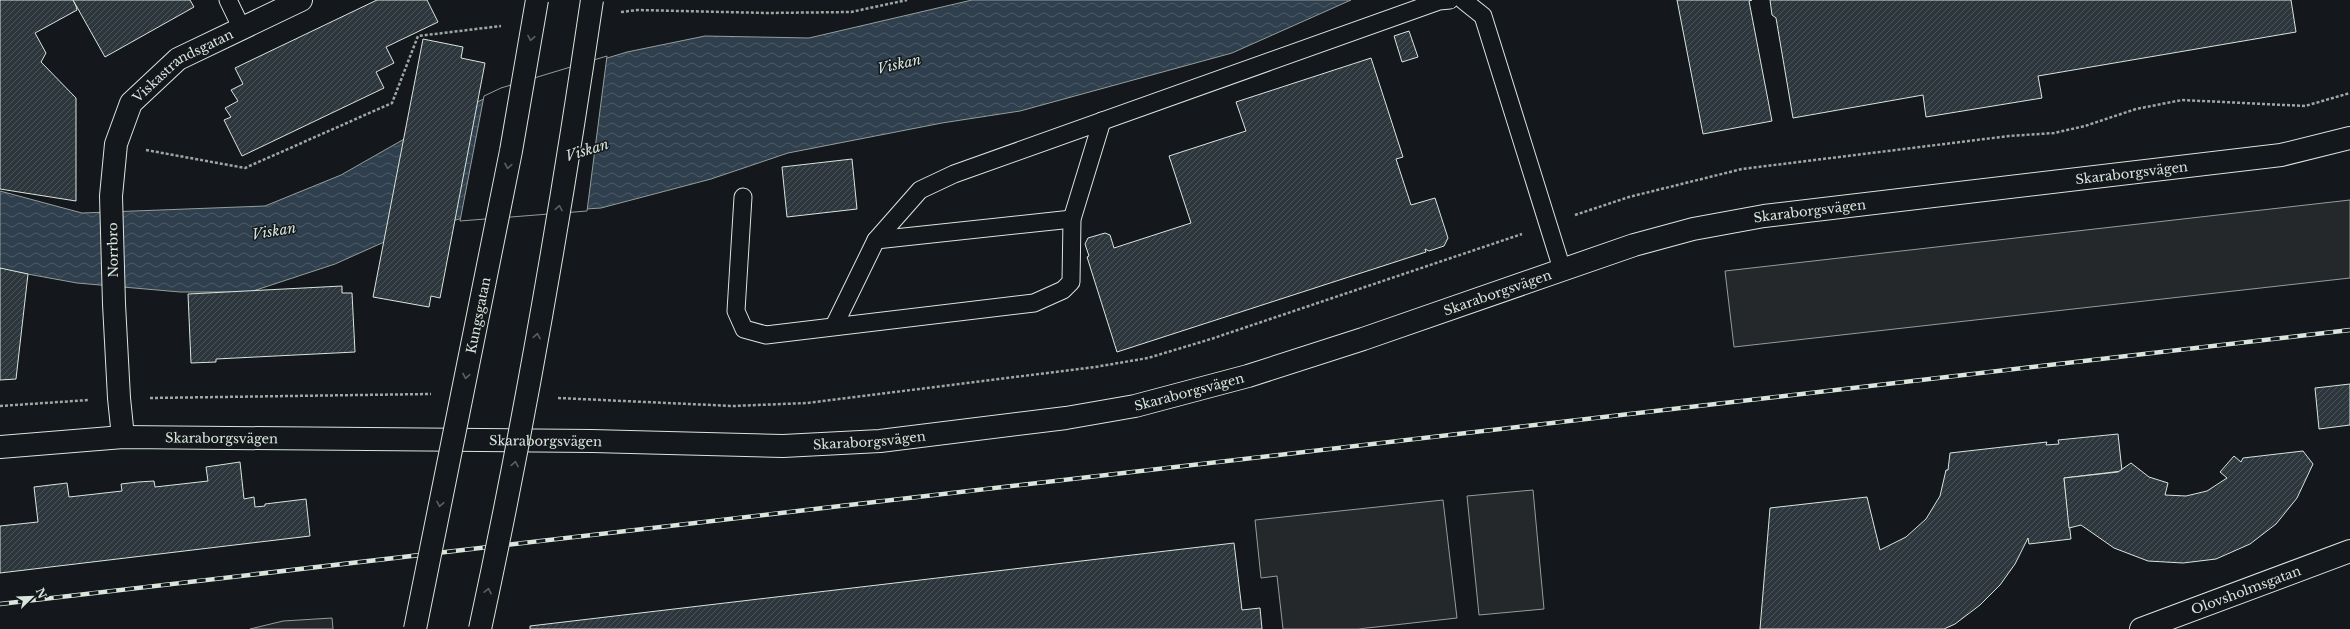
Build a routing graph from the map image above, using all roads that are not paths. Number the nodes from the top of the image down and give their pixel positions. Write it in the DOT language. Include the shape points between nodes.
graph roads {
  1 [pos="228,0"];
  2 [pos="301,0"];
  3 [pos="537,0"];
  4 [pos="592,0"];
  5 [pos="1450,0"];
  6 [pos="1463,0"];
  7 [pos="242,27"];
  8 [pos="1102,121"];
  9 [pos="2350,138"];
  10 [pos="112,196"];
  11 [pos="743,197"];
  12 [pos="1072,219"];
  13 [pos="876,240"];
  14 [pos="1562,268"];
  15 [pos="834,326"];
  16 [pos="123,437"];
  17 [pos="0,448"];
  18 [pos="2350,551"];
  19 [pos="415,629"];
  20 [pos="480,629"];
  21 [pos="2141,629"];
  1 -- 7 [label="lane"];
  2 -- 7 [label="street, Viskastrandsgatan"];
  3 -- 19 [label="street, Kungsgatan, one-way, bridge" via="511,151"];
  20 -- 4 [label="street, one-way, bridge" via="514,467 571,142"];
  5 -- 8 [label="lane" via="1432,3"];
  6 -- 14 [label="lane" via="1483,16"];
  7 -- 10 [label="street, Viskastrandsgatan" via="178,58 131,103 116,144"];
  8 -- 12 [label="lane"];
  8 -- 13 [label="lane" via="954,174 920,190"];
  9 -- 14 [label="street, Skaraborgsvägen" via="2281,155 1764,216 1686,231"];
  10 -- 16 [label="street, Norrbro" via="114,304"];
  11 -- 15 [label="lane" via="736,312 744,329 766,335"];
  12 -- 13 [label="lane"];
  12 -- 15 [label="lane" via="1071,282 1063,290 1034,303"];
  13 -- 15 [label="lane"];
  14 -- 16 [label="street, Skaraborgsvägen" via="1356,342 1248,376 1135,406 1066,418 880,442 783,446 584,440"];
  16 -- 17 [label="street, Skaraborgsvägen"];
  18 -- 21 [label="street, Olovsholmsgatan"];
}
